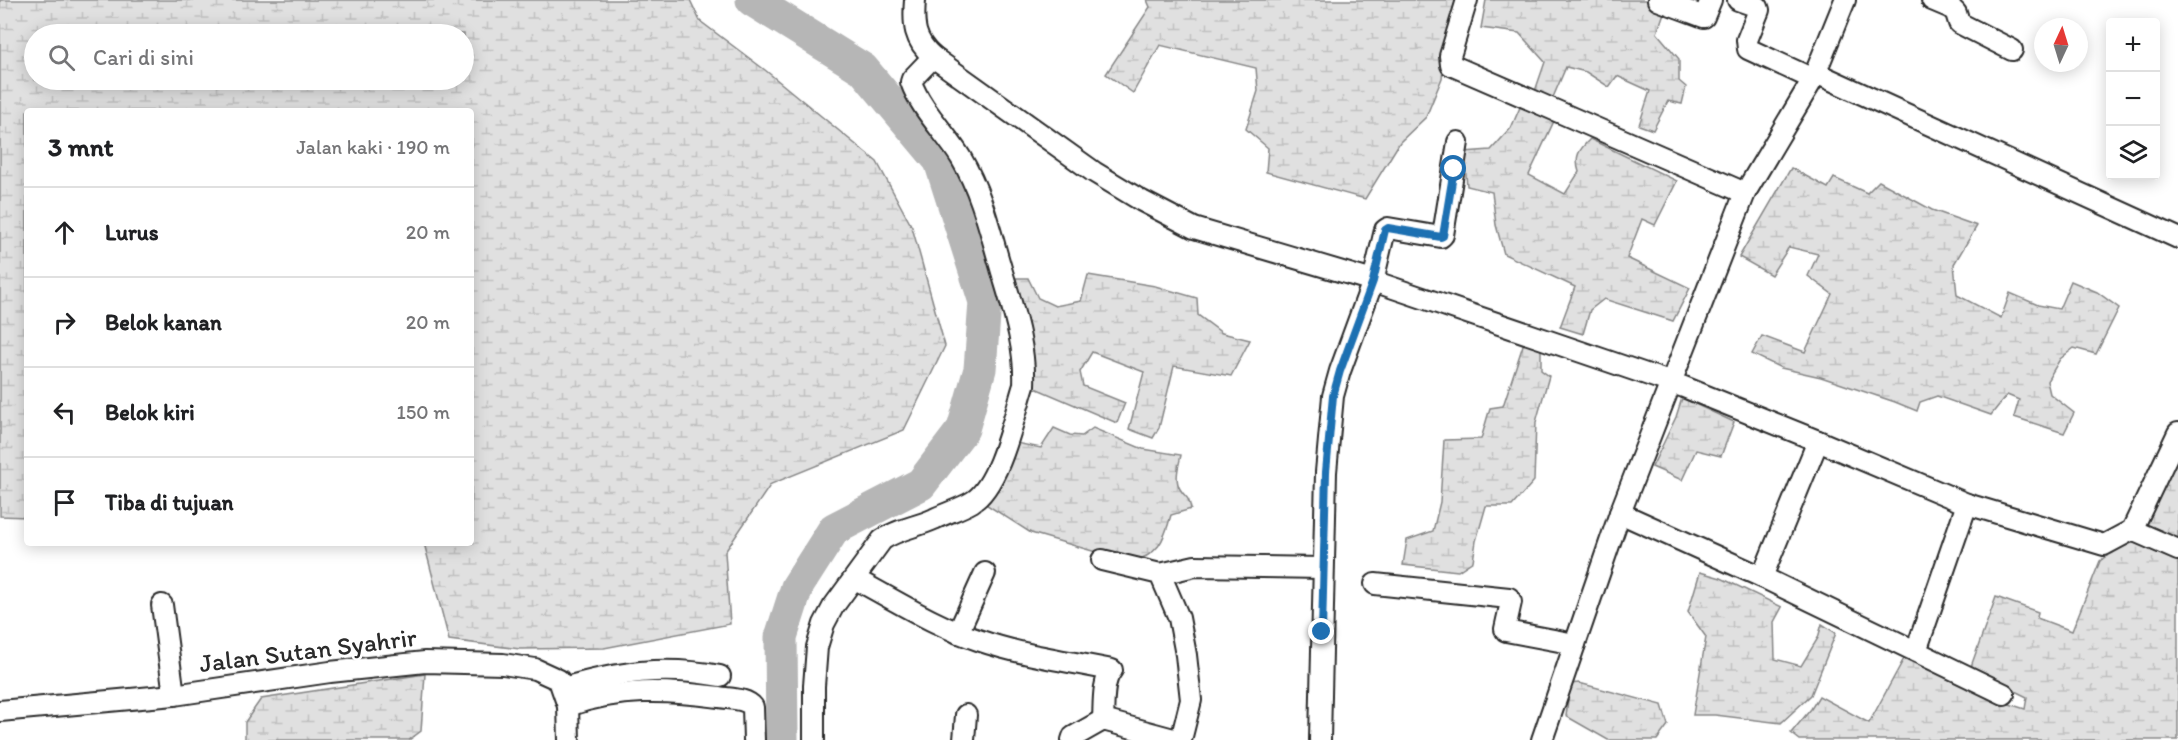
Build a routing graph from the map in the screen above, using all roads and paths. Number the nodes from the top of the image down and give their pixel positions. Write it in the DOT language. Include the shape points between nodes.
graph roads {
  1 [pos="915,0"];
  2 [pos="1467,0"];
  3 [pos="1658,0"];
  4 [pos="1711,0"];
  5 [pos="1738,0"];
  6 [pos="1845,0"];
  7 [pos="1932,0"];
  8 [pos="2012,50"];
  9 [pos="933,57"];
  10 [pos="1820,76"];
  11 [pos="1458,142"];
  12 [pos="1745,193"];
  13 [pos="2178,238"];
  14 [pos="1373,281"];
  15 [pos="1676,384"];
  16 [pos="2178,433"];
  17 [pos="1818,441"];
  18 [pos="1967,504"];
  19 [pos="1620,513"];
  20 [pos="2132,530"];
  21 [pos="2178,550"];
  22 [pos="1102,560"];
  23 [pos="1323,568"];
  24 [pos="985,573"];
  25 [pos="1160,574"];
  26 [pos="1762,576"];
  27 [pos="855,579"];
  28 [pos="1375,584"];
  29 [pos="162,604"];
  30 [pos="958,633"];
  31 [pos="1575,644"];
  32 [pos="1916,651"];
  33 [pos="720,676"];
  34 [pos="2004,694"];
  35 [pos="174,695"];
  36 [pos="567,702"];
  37 [pos="0,711"];
  38 [pos="966,715"];
  39 [pos="1103,720"];
  40 [pos="569,736"];
  41 [pos="754,740"];
  42 [pos="814,740"];
  43 [pos="964,740"];
  44 [pos="1072,740"];
  45 [pos="1179,740"];
  46 [pos="1320,740"];
  47 [pos="1542,740"];
  1 -- 9 [label="street" via="916,33"];
  2 -- 12 [label="street" via="1450,56 1451,65"];
  3 -- 4 [label="street" via="1704,17"];
  5 -- 10 [label="street" via="1759,10 1747,40 1748,49"];
  6 -- 10 [label="street"];
  7 -- 8 [label="street" via="1951,8 1959,23"];
  9 -- 14 [label="street" via="1094,172 1194,228"];
  9 -- 27 [label="street" via="911,82 960,157 985,209 1019,334 1024,385 1002,456 981,495 921,525 891,533"];
  10 -- 12 [label="street"];
  10 -- 13 [label="street"];
  11 -- 14 [label="street" via="1443,236 1387,228"];
  12 -- 15 [label="street"];
  14 -- 15 [label="street"];
  14 -- 23 [label="street" via="1333,396"];
  15 -- 17 [label="street"];
  15 -- 19 [label="street"];
  16 -- 20 [label="street"];
  17 -- 18 [label="street"];
  17 -- 26 [label="street"];
  18 -- 20 [label="street" via="2104,545"];
  18 -- 32 [label="street"];
  19 -- 26 [label="street"];
  19 -- 31 [label="street"];
  20 -- 21 [label="street"];
  22 -- 25 [label="street"];
  23 -- 25 [label="street" via="1196,566"];
  23 -- 46 [label="street"];
  24 -- 30 [label="street"];
  25 -- 45 [label="street" via="1179,618 1186,656 1191,700"];
  26 -- 32 [label="street"];
  27 -- 30 [label="street"];
  27 -- 42 [label="street" via="833,607 817,647"];
  28 -- 31 [label="street" via="1509,598 1506,631"];
  29 -- 35 [label="street"];
  30 -- 39 [label="street" via="1025,653 1112,669 1106,683"];
  31 -- 47 [label="street"];
  32 -- 34 [label="street"];
  33 -- 36 [label="street" via="651,670 598,678"];
  35 -- 36 [label="street, Jalan Sutan Syahrir" via="425,662 535,669 559,680"];
  35 -- 37 [label="street, Jalan Sutan Syahrir"];
  36 -- 40 [label="street"];
  36 -- 41 [label="street" via="645,690 738,700 753,707"];
  38 -- 43 [label="street"];
  39 -- 44 [label="street"];
  39 -- 45 [label="street"];
}
